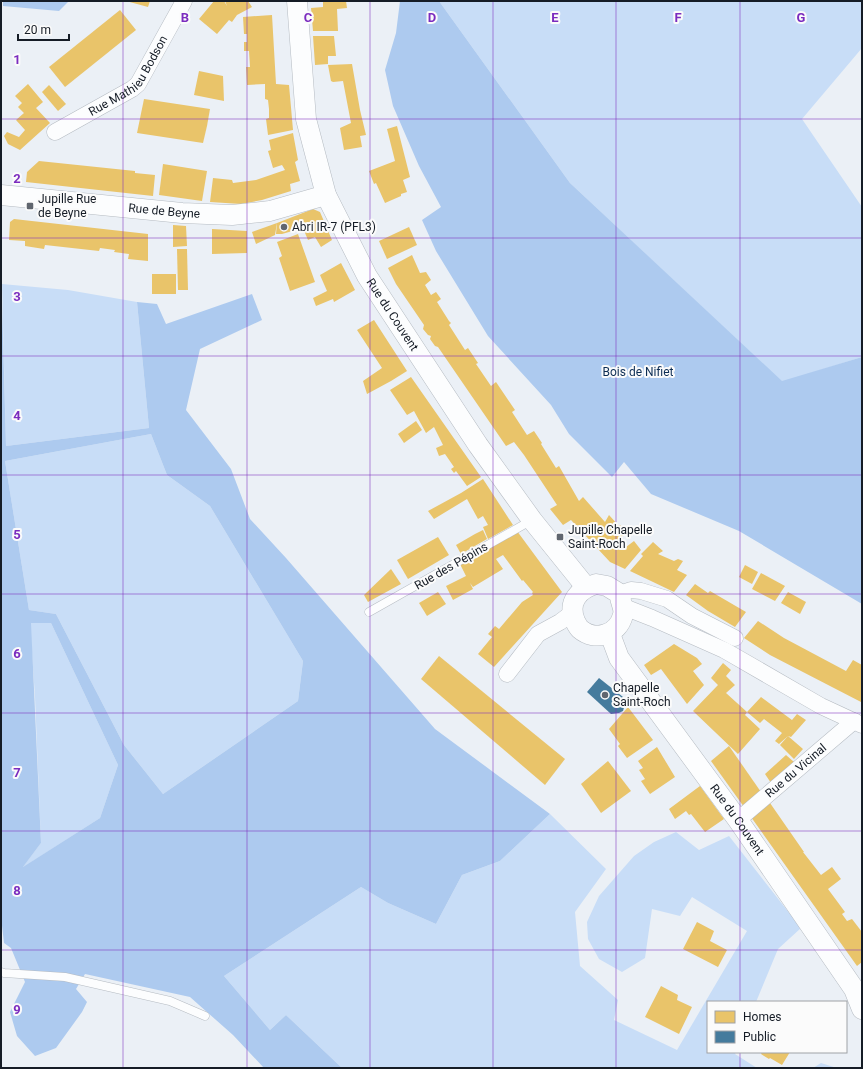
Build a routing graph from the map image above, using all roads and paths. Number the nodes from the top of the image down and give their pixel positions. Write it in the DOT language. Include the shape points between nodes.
graph roads {
  1 [pos="184,1"];
  2 [pos="297,1"];
  3 [pos="55,132"];
  4 [pos="1,195"];
  5 [pos="326,195"];
  6 [pos="532,520"];
  7 [pos="586,587"];
  8 [pos="622,601"];
  9 [pos="370,612"];
  10 [pos="572,613"];
  11 [pos="610,634"];
  12 [pos="735,638"];
  13 [pos="507,674"];
  14 [pos="858,723"];
  15 [pos="738,820"];
  16 [pos="1,972"];
  17 [pos="862,1009"];
  18 [pos="205,1016"];
  1 -- 3 [label="street, Rue Mathieu Bodson" via="138,84"];
  2 -- 5 [label="street, Rue du Couvent" via="306,118"];
  4 -- 5 [label="street, Rue de Beyne" via="182,213 232,215 270,211"];
  5 -- 6 [label="street, Rue du Couvent" via="367,276 478,445"];
  6 -- 7 [label="street, Rue du Couvent"];
  6 -- 9 [label="lane, Rue des Pépins"];
  7 -- 8 [label="street" via="596,584 607,586"];
  7 -- 10 [label="street" via="575,598"];
  8 -- 11 [label="street" via="623,615 619,626"];
  8 -- 12 [label="street" via="631,590 667,599 692,616"];
  8 -- 14 [label="street" via="652,618 724,650 821,706"];
  10 -- 11 [label="street" via="579,628 593,636"];
  10 -- 13 [label="street" via="538,634"];
  11 -- 15 [label="street, Rue du Couvent" via="619,658"];
  14 -- 15 [label="street, Rue du Vicinal"];
  15 -- 17 [label="street, Rue du Couvent" via="854,989"];
  16 -- 18 [label="lane" via="65,977 170,1001"];
}
